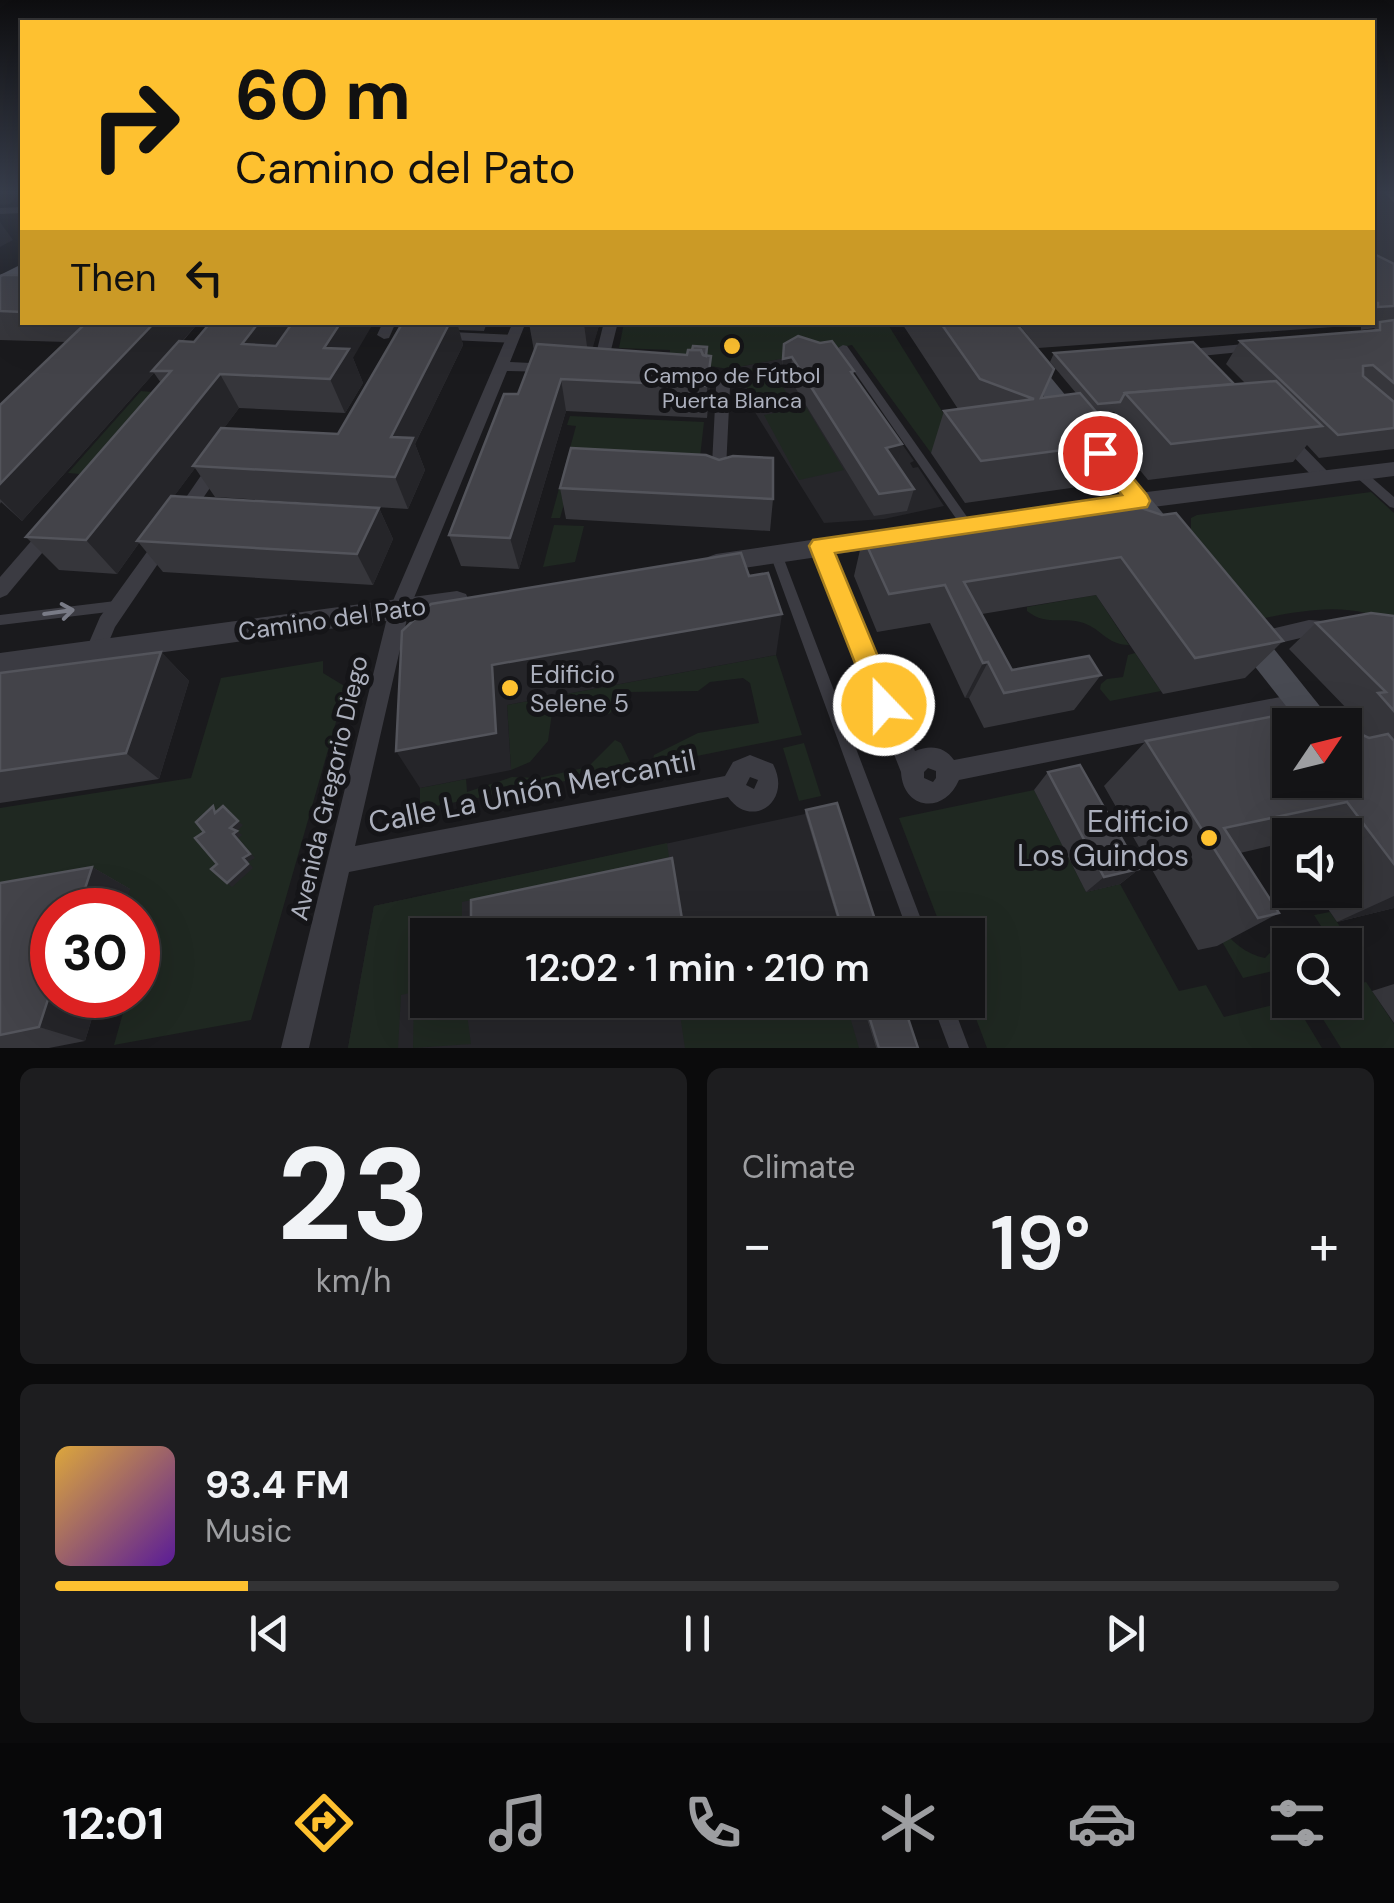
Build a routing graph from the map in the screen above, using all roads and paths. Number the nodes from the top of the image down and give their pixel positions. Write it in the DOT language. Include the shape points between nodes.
graph roads {
  1 [pos="611,325"];
  2 [pos="998,325"];
  3 [pos="517,331"];
  4 [pos="438,336"];
  5 [pos="1280,345"];
  6 [pos="843,348"];
  7 [pos="502,366"];
  8 [pos="1214,366"];
  9 [pos="562,368"];
  10 [pos="580,369"];
  11 [pos="599,370"];
  12 [pos="616,371"];
  13 [pos="669,373"];
  14 [pos="1269,421"];
  15 [pos="222,458"];
  16 [pos="720,465"];
  17 [pos="1394,469"];
  18 [pos="1360,472"];
  19 [pos="1323,477"];
  20 [pos="1139,501"];
  21 [pos="1394,504"];
  22 [pos="1104,506"];
  23 [pos="68,510"];
  24 [pos="967,527"];
  25 [pos="909,535"];
  26 [pos="821,546"];
  27 [pos="776,554"];
  28 [pos="1189,563"];
  29 [pos="697,566"];
  30 [pos="0,590"];
  31 [pos="487,597"];
  32 [pos="119,606"];
  33 [pos="400,610"];
  34 [pos="1231,616"];
  35 [pos="0,620"];
  36 [pos="1357,630"];
  37 [pos="1252,642"];
  38 [pos="95,652"];
  39 [pos="0,664"];
  40 [pos="1301,702"];
  41 [pos="1306,708"];
  42 [pos="734,785"];
  43 [pos="341,861"];
  44 [pos="912,918"];
  45 [pos="948,1018"];
  46 [pos="295,1048"];
  47 [pos="959,1048"];
  1 -- 11 [label="street"];
  2 -- 20 [label="main road" via="1089,423"];
  3 -- 4 [label="lane"];
  3 -- 7 [label="street, Avenida Gregorio Diego"];
  5 -- 8 [label="street" via="1196,348"];
  6 -- 24 [label="street"];
  7 -- 9 [label="street"];
  7 -- 33 [label="street, Avenida Gregorio Diego"];
  10 -- 11 [label="street"];
  11 -- 12 [label="street"];
  13 -- 16 [label="street" via="704,374 724,387"];
  14 -- 19 [label="street"];
  15 -- 32 [label="street"];
  17 -- 18 [label="street"];
  18 -- 19 [label="street"];
  18 -- 21 [label="street"];
  19 -- 20 [label="street"];
  20 -- 22 [label="street"];
  20 -- 28 [label="main road"];
  23 -- 30 [label="street"];
  25 -- 26 [label="street"];
  26 -- 27 [label="street"];
  26 -- 40 [label="street" via="918,787 933,794 946,787 947,772"];
  27 -- 29 [label="street"];
  27 -- 44 [label="street"];
  31 -- 33 [label="street, Camino del Pato"];
  35 -- 32 [label="lane, one-way"];
  32 -- 38 [label="street"];
  33 -- 38 [label="street, Camino del Pato"];
  33 -- 43 [label="street, Avenida Gregorio Diego"];
  34 -- 37 [label="main road"];
  36 -- 37 [label="street" via="1309,628"];
  37 -- 40 [label="main road"];
  38 -- 39 [label="street, Camino del Pato"];
  40 -- 41 [label="main road"];
  42 -- 43 [label="street, Calle La Unión Mercantil"];
  43 -- 46 [label="street, Avenida Gregorio Diego"];
  45 -- 47 [label="street"];
}
